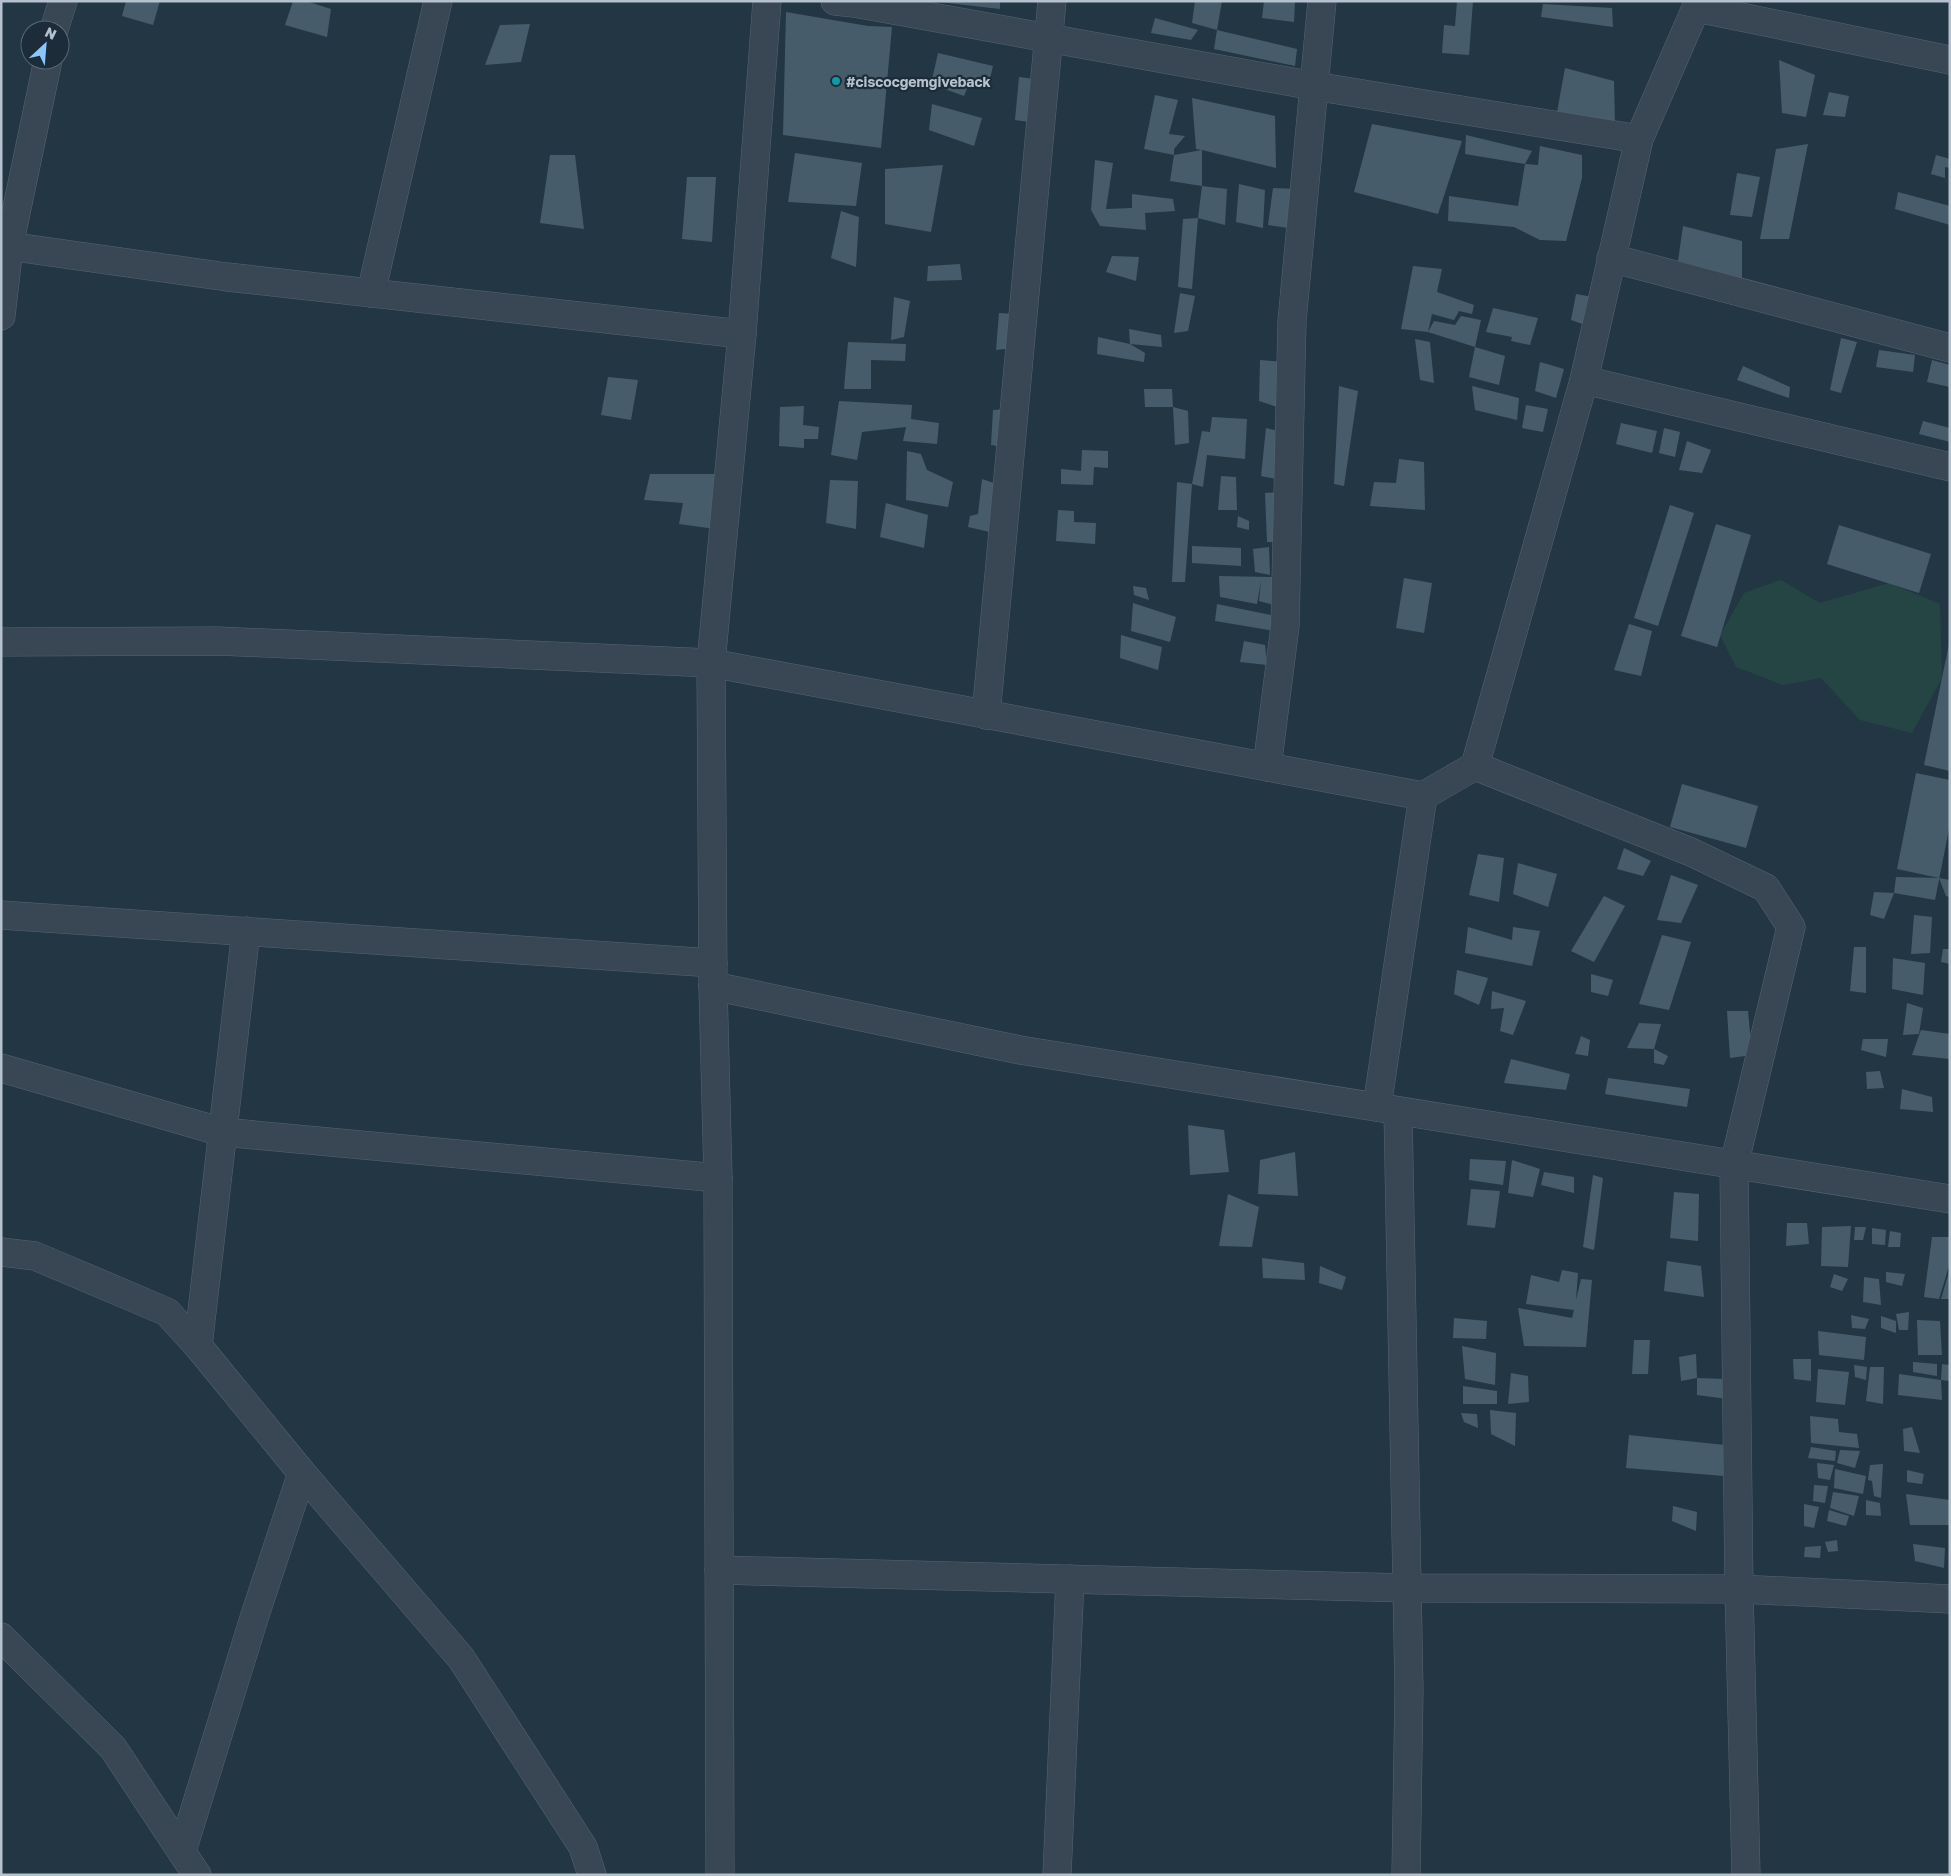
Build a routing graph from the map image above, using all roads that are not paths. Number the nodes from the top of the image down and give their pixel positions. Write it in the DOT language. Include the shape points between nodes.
graph roads {
  1 [pos="63,1"];
  2 [pos="438,1"];
  3 [pos="767,1"];
  4 [pos="1052,1"];
  5 [pos="1322,1"];
  6 [pos="848,2"];
  7 [pos="1698,5"];
  8 [pos="57,20"];
  9 [pos="1047,38"];
  10 [pos="1950,60"];
  11 [pos="46,70"];
  12 [pos="1314,86"];
  13 [pos="1639,139"];
  14 [pos="5,246"];
  15 [pos="1612,258"];
  16 [pos="371,293"];
  17 [pos="1,316"];
  18 [pos="742,334"];
  19 [pos="1950,348"];
  20 [pos="1584,380"];
  21 [pos="1950,467"];
  22 [pos="1,642"];
  23 [pos="711,663"];
  24 [pos="986,715"];
  25 [pos="1475,766"];
  26 [pos="1267,767"];
  27 [pos="1423,796"];
  28 [pos="1,915"];
  29 [pos="246,931"];
  30 [pos="713,975"];
  31 [pos="1,1068"];
  32 [pos="1388,1109"];
  33 [pos="222,1132"];
  34 [pos="1734,1165"];
  35 [pos="718,1178"];
  36 [pos="1950,1199"];
  37 [pos="1,1252"];
  38 [pos="198,1346"];
  39 [pos="302,1473"];
  40 [pos="719,1570"];
  41 [pos="1070,1580"];
  42 [pos="1407,1588"];
  43 [pos="1739,1589"];
  44 [pos="1950,1599"];
  45 [pos="1,1637"];
  46 [pos="182,1851"];
  47 [pos="198,1875"];
  48 [pos="592,1875"];
  49 [pos="720,1875"];
  50 [pos="1057,1875"];
  51 [pos="1406,1875"];
  52 [pos="1746,1875"];
  1 -- 8 [label="street"];
  2 -- 16 [label="street"];
  3 -- 18 [label="street"];
  4 -- 9 [label="street"];
  5 -- 12 [label="street"];
  6 -- 9 [label="street"];
  7 -- 10 [label="street"];
  7 -- 13 [label="street"];
  9 -- 12 [label="street"];
  9 -- 24 [label="street"];
  11 -- 14 [label="street"];
  12 -- 13 [label="street"];
  12 -- 26 [label="street" via="1292,321 1285,626"];
  13 -- 15 [label="street"];
  14 -- 16 [label="street"];
  14 -- 17 [label="street"];
  15 -- 19 [label="street"];
  15 -- 20 [label="street"];
  16 -- 18 [label="street"];
  18 -- 23 [label="street"];
  20 -- 21 [label="street"];
  20 -- 25 [label="street"];
  22 -- 23 [label="street" via="218,641"];
  23 -- 24 [label="street"];
  23 -- 30 [label="street"];
  24 -- 26 [label="street"];
  25 -- 27 [label="street"];
  25 -- 34 [label="street" via="1691,852 1766,888 1791,927"];
  26 -- 27 [label="street"];
  27 -- 32 [label="street"];
  28 -- 29 [label="street"];
  29 -- 30 [label="street"];
  29 -- 33 [label="street"];
  30 -- 32 [label="street" via="1020,1050"];
  30 -- 35 [label="street"];
  31 -- 33 [label="street"];
  32 -- 34 [label="street"];
  32 -- 42 [label="street"];
  33 -- 35 [label="street"];
  33 -- 38 [label="street"];
  34 -- 36 [label="street"];
  34 -- 43 [label="street"];
  35 -- 40 [label="street"];
  37 -- 38 [label="street" via="35,1256 167,1312"];
  38 -- 39 [label="street"];
  39 -- 46 [label="street"];
  39 -- 48 [label="street" via="461,1658 583,1847"];
  40 -- 41 [label="street"];
  40 -- 49 [label="street"];
  41 -- 42 [label="street"];
  41 -- 50 [label="street"];
  42 -- 43 [label="street"];
  42 -- 51 [label="street"];
  43 -- 44 [label="street"];
  43 -- 52 [label="street"];
  45 -- 46 [label="street" via="113,1748"];
  46 -- 47 [label="street"];
}
